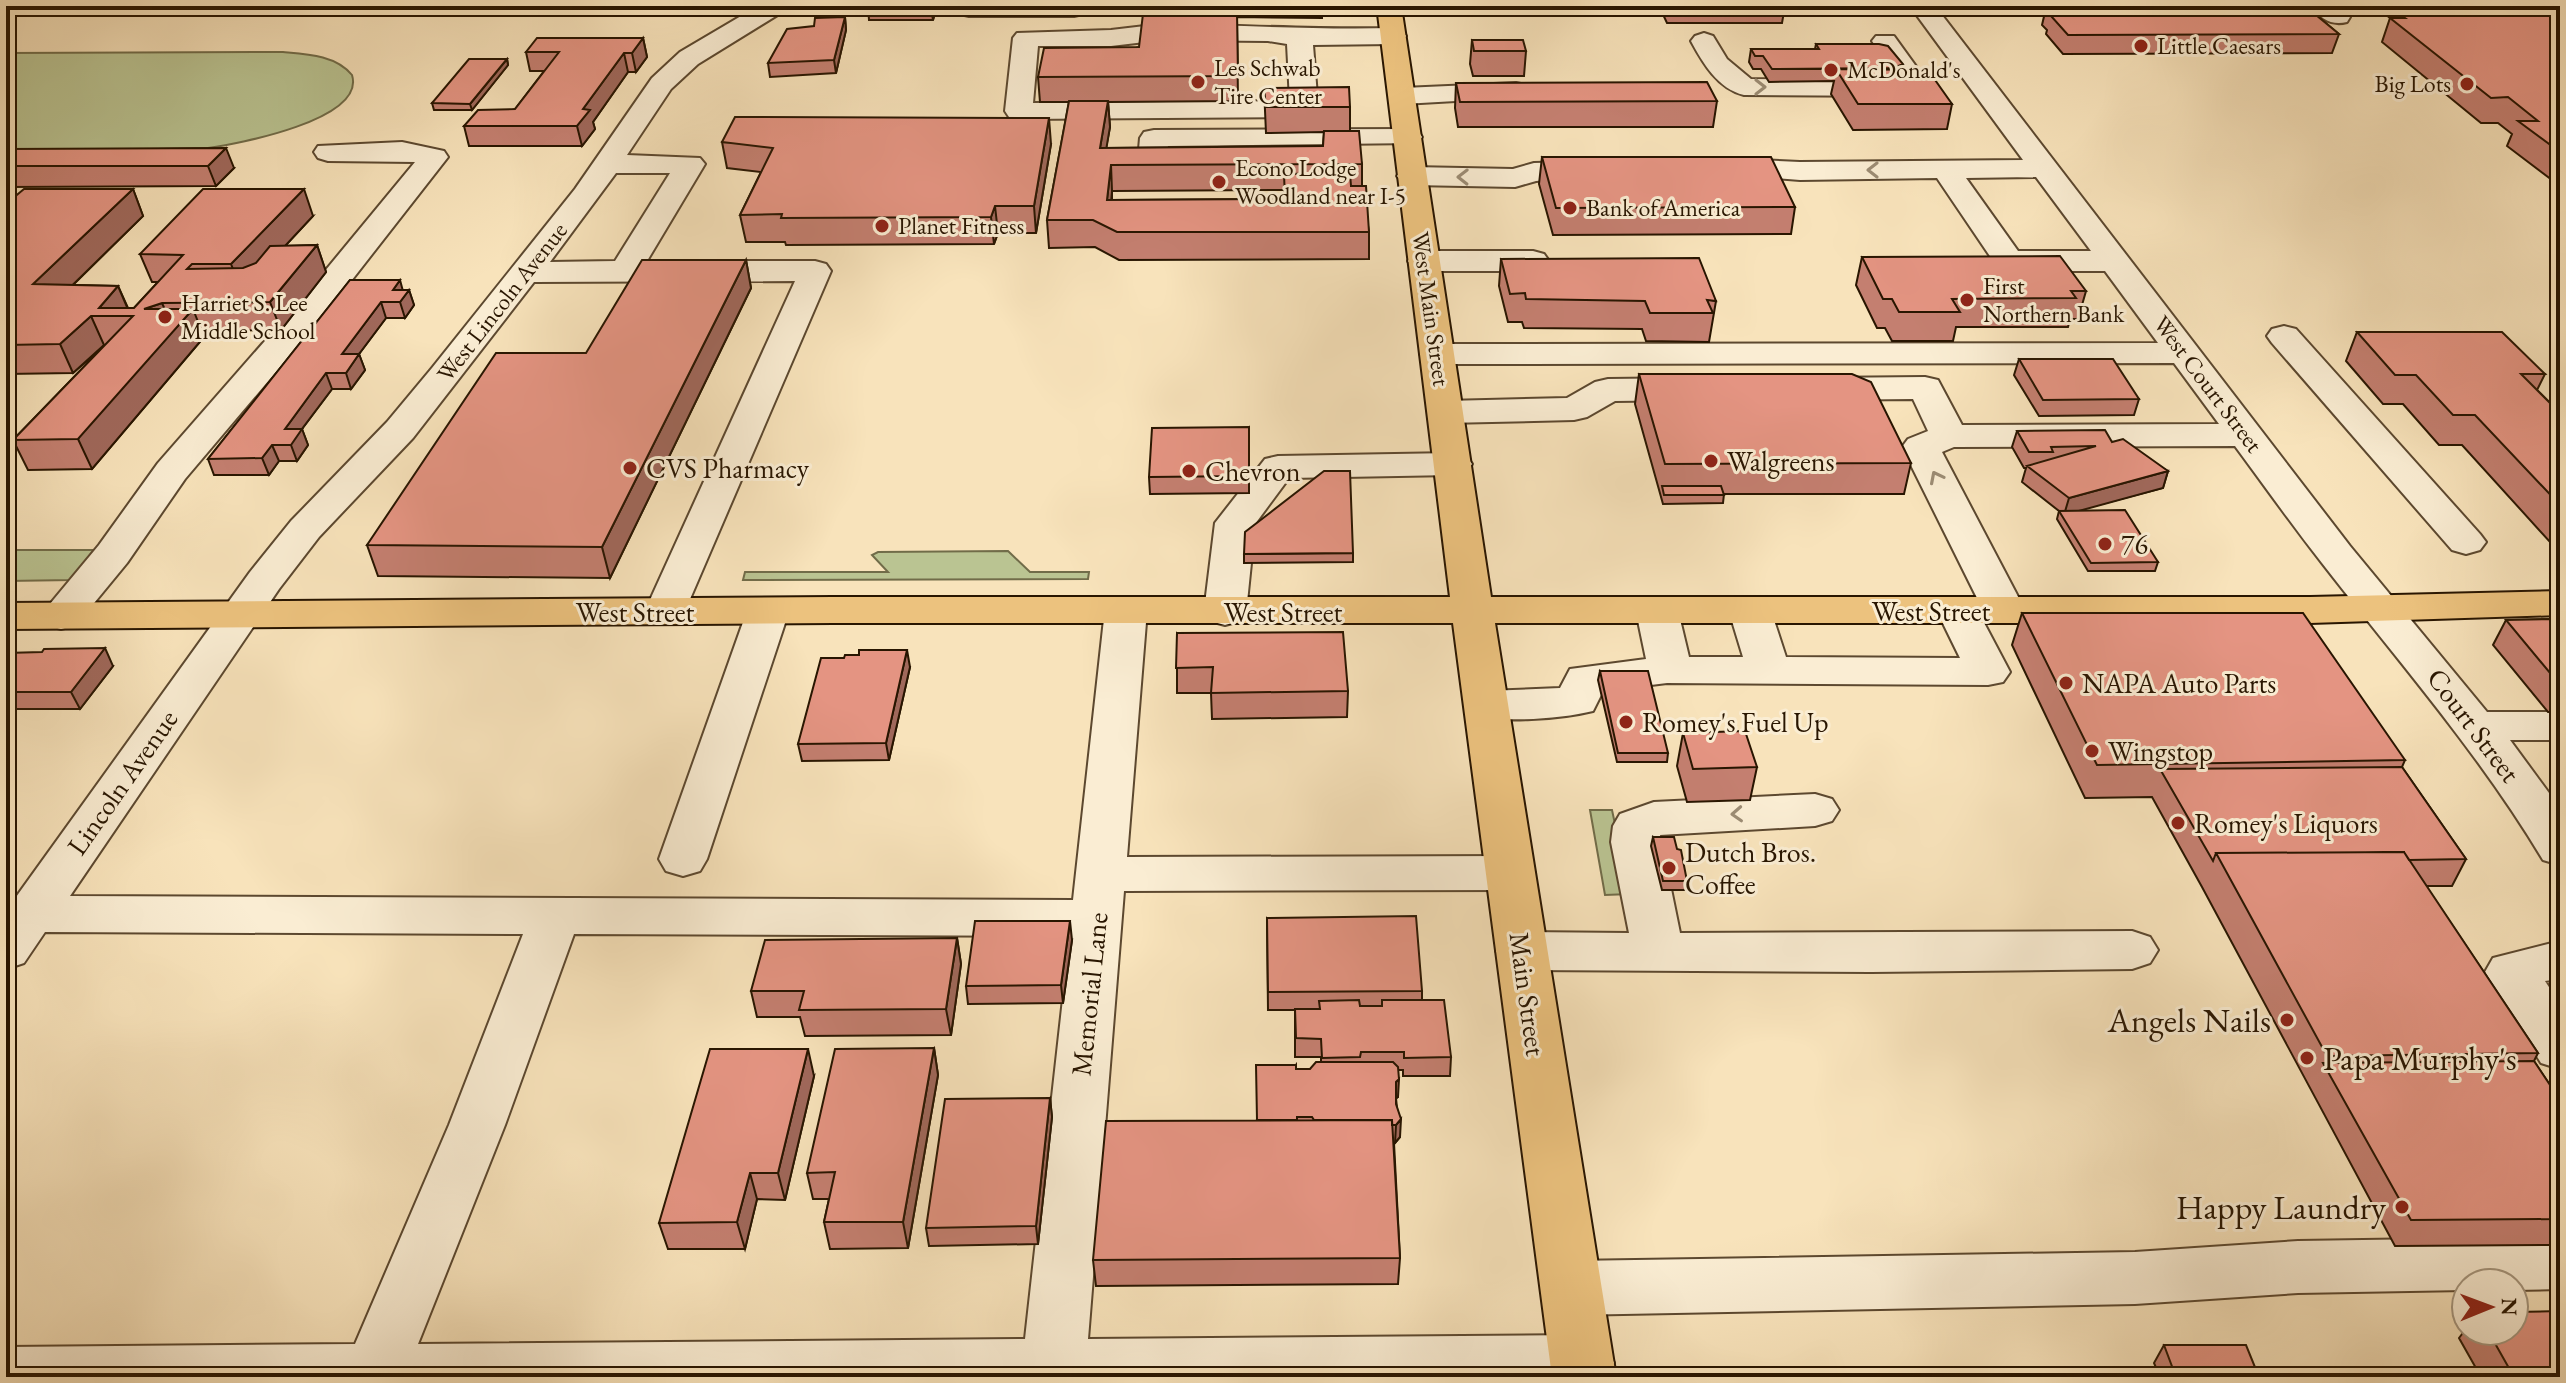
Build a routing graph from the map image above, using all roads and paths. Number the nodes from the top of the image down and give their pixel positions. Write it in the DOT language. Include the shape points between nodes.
graph roads {
  1 [pos="775,6"];
  2 [pos="970,6"];
  3 [pos="1162,6"];
  4 [pos="1922,6"];
  5 [pos="1100,9"];
  6 [pos="1391,21"];
  7 [pos="1300,38"];
  8 [pos="1704,41"];
  9 [pos="1885,41"];
  10 [pos="1539,87"];
  11 [pos="1403,96"];
  12 [pos="328,152"];
  13 [pos="1410,158"];
  14 [pos="1323,162"];
  15 [pos="1359,162"];
  16 [pos="607,164"];
  17 [pos="1684,167"];
  18 [pos="2044,168"];
  19 [pos="1960,170"];
  20 [pos="1573,171"];
  21 [pos="1424,261"];
  22 [pos="1533,261"];
  23 [pos="2114,261"];
  24 [pos="625,271"];
  25 [pos="526,272"];
  26 [pos="2284,336"];
  27 [pos="2184,353"];
  28 [pos="1437,354"];
  29 [pos="1735,389"];
  30 [pos="1782,389"];
  31 [pos="1446,412"];
  32 [pos="2246,435"];
  33 [pos="1949,436"];
  34 [pos="1453,464"];
  35 [pos="2466,542"];
  36 [pos="2560,603"];
  37 [pos="2380,607"];
  38 [pos="1126,610"];
  39 [pos="2004,610"];
  40 [pos="666,611"];
  41 [pos="768,611"];
  42 [pos="1657,611"];
  43 [pos="1750,611"];
  44 [pos="1958,611"];
  45 [pos="1225,612"];
  46 [pos="1473,612"];
  47 [pos="239,615"];
  48 [pos="6,616"];
  49 [pos="61,616"];
  50 [pos="1768,669"];
  51 [pos="1670,670"];
  52 [pos="1486,705"];
  53 [pos="2475,726"];
  54 [pos="2560,726"];
  55 [pos="1815,810"];
  56 [pos="2560,848"];
  57 [pos="683,859"];
  58 [pos="1510,873"];
  59 [pos="1098,896"];
  60 [pos="555,916"];
  61 [pos="18,932"];
  62 [pos="2132,950"];
  63 [pos="1522,951"];
  64 [pos="1659,952"];
  65 [pos="2560,960"];
  66 [pos="2560,1048"];
  67 [pos="2560,1263"];
  68 [pos="1571,1288"];
  69 [pos="1583,1370"];
  70 [pos="1053,1372"];
  71 [pos="375,1373"];
  72 [pos="6,1376"];
  1 -- 16 [label="street, West Lincoln Avenue" via="675,70"];
  2 -- 5 [label="street"];
  3 -- 6 [label="street" via="1160,15 1177,21"];
  4 -- 18 [label="street, West Court Street"];
  6 -- 7 [label="street"];
  6 -- 11 [label="main road, West Main Street"];
  7 -- 7 [label="street" via="1304,109 1019,111 1026,38 1162,32"];
  8 -- 9 [label="street, one-way" via="1717,64 1744,87 1906,88 1915,83"];
  10 -- 11 [label="street"];
  11 -- 13 [label="main road, West Main Street"];
  12 -- 49 [label="street" via="402,151 434,157 171,471"];
  13 -- 14 [label="street" via="1154,138 1152,161"];
  13 -- 15 [label="street"];
  20 -- 13 [label="street, one-way" via="1515,178"];
  13 -- 21 [label="main road, West Main Street"];
  16 -- 24 [label="street" via="690,164"];
  16 -- 25 [label="street, West Lincoln Avenue"];
  19 -- 17 [label="street, one-way"];
  18 -- 19 [label="street"];
  18 -- 23 [label="street, West Court Street"];
  19 -- 23 [label="street" via="2032,261"];
  21 -- 22 [label="street"];
  21 -- 28 [label="main road, West Main Street"];
  23 -- 27 [label="street, West Court Street"];
  24 -- 25 [label="street"];
  24 -- 40 [label="street" via="815,271"];
  25 -- 47 [label="street, West Lincoln Avenue" via="400,430 305,529"];
  26 -- 35 [label="street"];
  27 -- 28 [label="street"];
  27 -- 32 [label="street, West Court Street"];
  28 -- 31 [label="main road, West Main Street"];
  29 -- 31 [label="street" via="1608,390 1574,409"];
  30 -- 33 [label="street" via="1925,388"];
  31 -- 34 [label="main road, West Main Street"];
  32 -- 33 [label="street"];
  32 -- 37 [label="street, West Court Street"];
  39 -- 33 [label="street, one-way" via="1921,447"];
  34 -- 45 [label="street" via="1278,467 1235,523"];
  34 -- 46 [label="main road, West Main Street"];
  36 -- 37 [label="main road, West Street"];
  37 -- 39 [label="main road, West Street"];
  37 -- 53 [label="street, Court Street"];
  38 -- 41 [label="main road, West Street"];
  38 -- 45 [label="main road, West Street"];
  38 -- 59 [label="street, Memorial Lane"];
  39 -- 44 [label="main road, West Street"];
  40 -- 41 [label="main road, West Street"];
  40 -- 47 [label="main road, West Street"];
  41 -- 57 [label="street"];
  42 -- 43 [label="main road, West Street"];
  42 -- 46 [label="main road, West Street"];
  42 -- 51 [label="street"];
  43 -- 44 [label="main road, West Street"];
  43 -- 50 [label="street"];
  44 -- 50 [label="street" via="1988,672"];
  45 -- 46 [label="main road, West Street"];
  46 -- 52 [label="main road, Main Street"];
  47 -- 49 [label="main road, West Street"];
  47 -- 61 [label="street, Lincoln Avenue"];
  48 -- 49 [label="main road, West Street"];
  50 -- 51 [label="street"];
  51 -- 52 [label="street" via="1585,679 1577,701"];
  52 -- 58 [label="main road, Main Street"];
  53 -- 54 [label="street"];
  53 -- 56 [label="street, Court Street"];
  55 -- 64 [label="street, one-way" via="1654,818 1637,826 1635,842"];
  58 -- 59 [label="street"];
  58 -- 63 [label="main road, Main Street"];
  59 -- 60 [label="street"];
  59 -- 70 [label="street, Memorial Lane"];
  60 -- 61 [label="street"];
  60 -- 71 [label="street" via="477,1125"];
  62 -- 64 [label="street"];
  63 -- 64 [label="street"];
  63 -- 68 [label="main road, Main Street"];
  65 -- 66 [label="street" via="2511,972"];
  67 -- 68 [label="street"];
  68 -- 69 [label="main road, Main Street"];
  69 -- 70 [label="street"];
  70 -- 71 [label="street"];
  71 -- 72 [label="street"];
}
